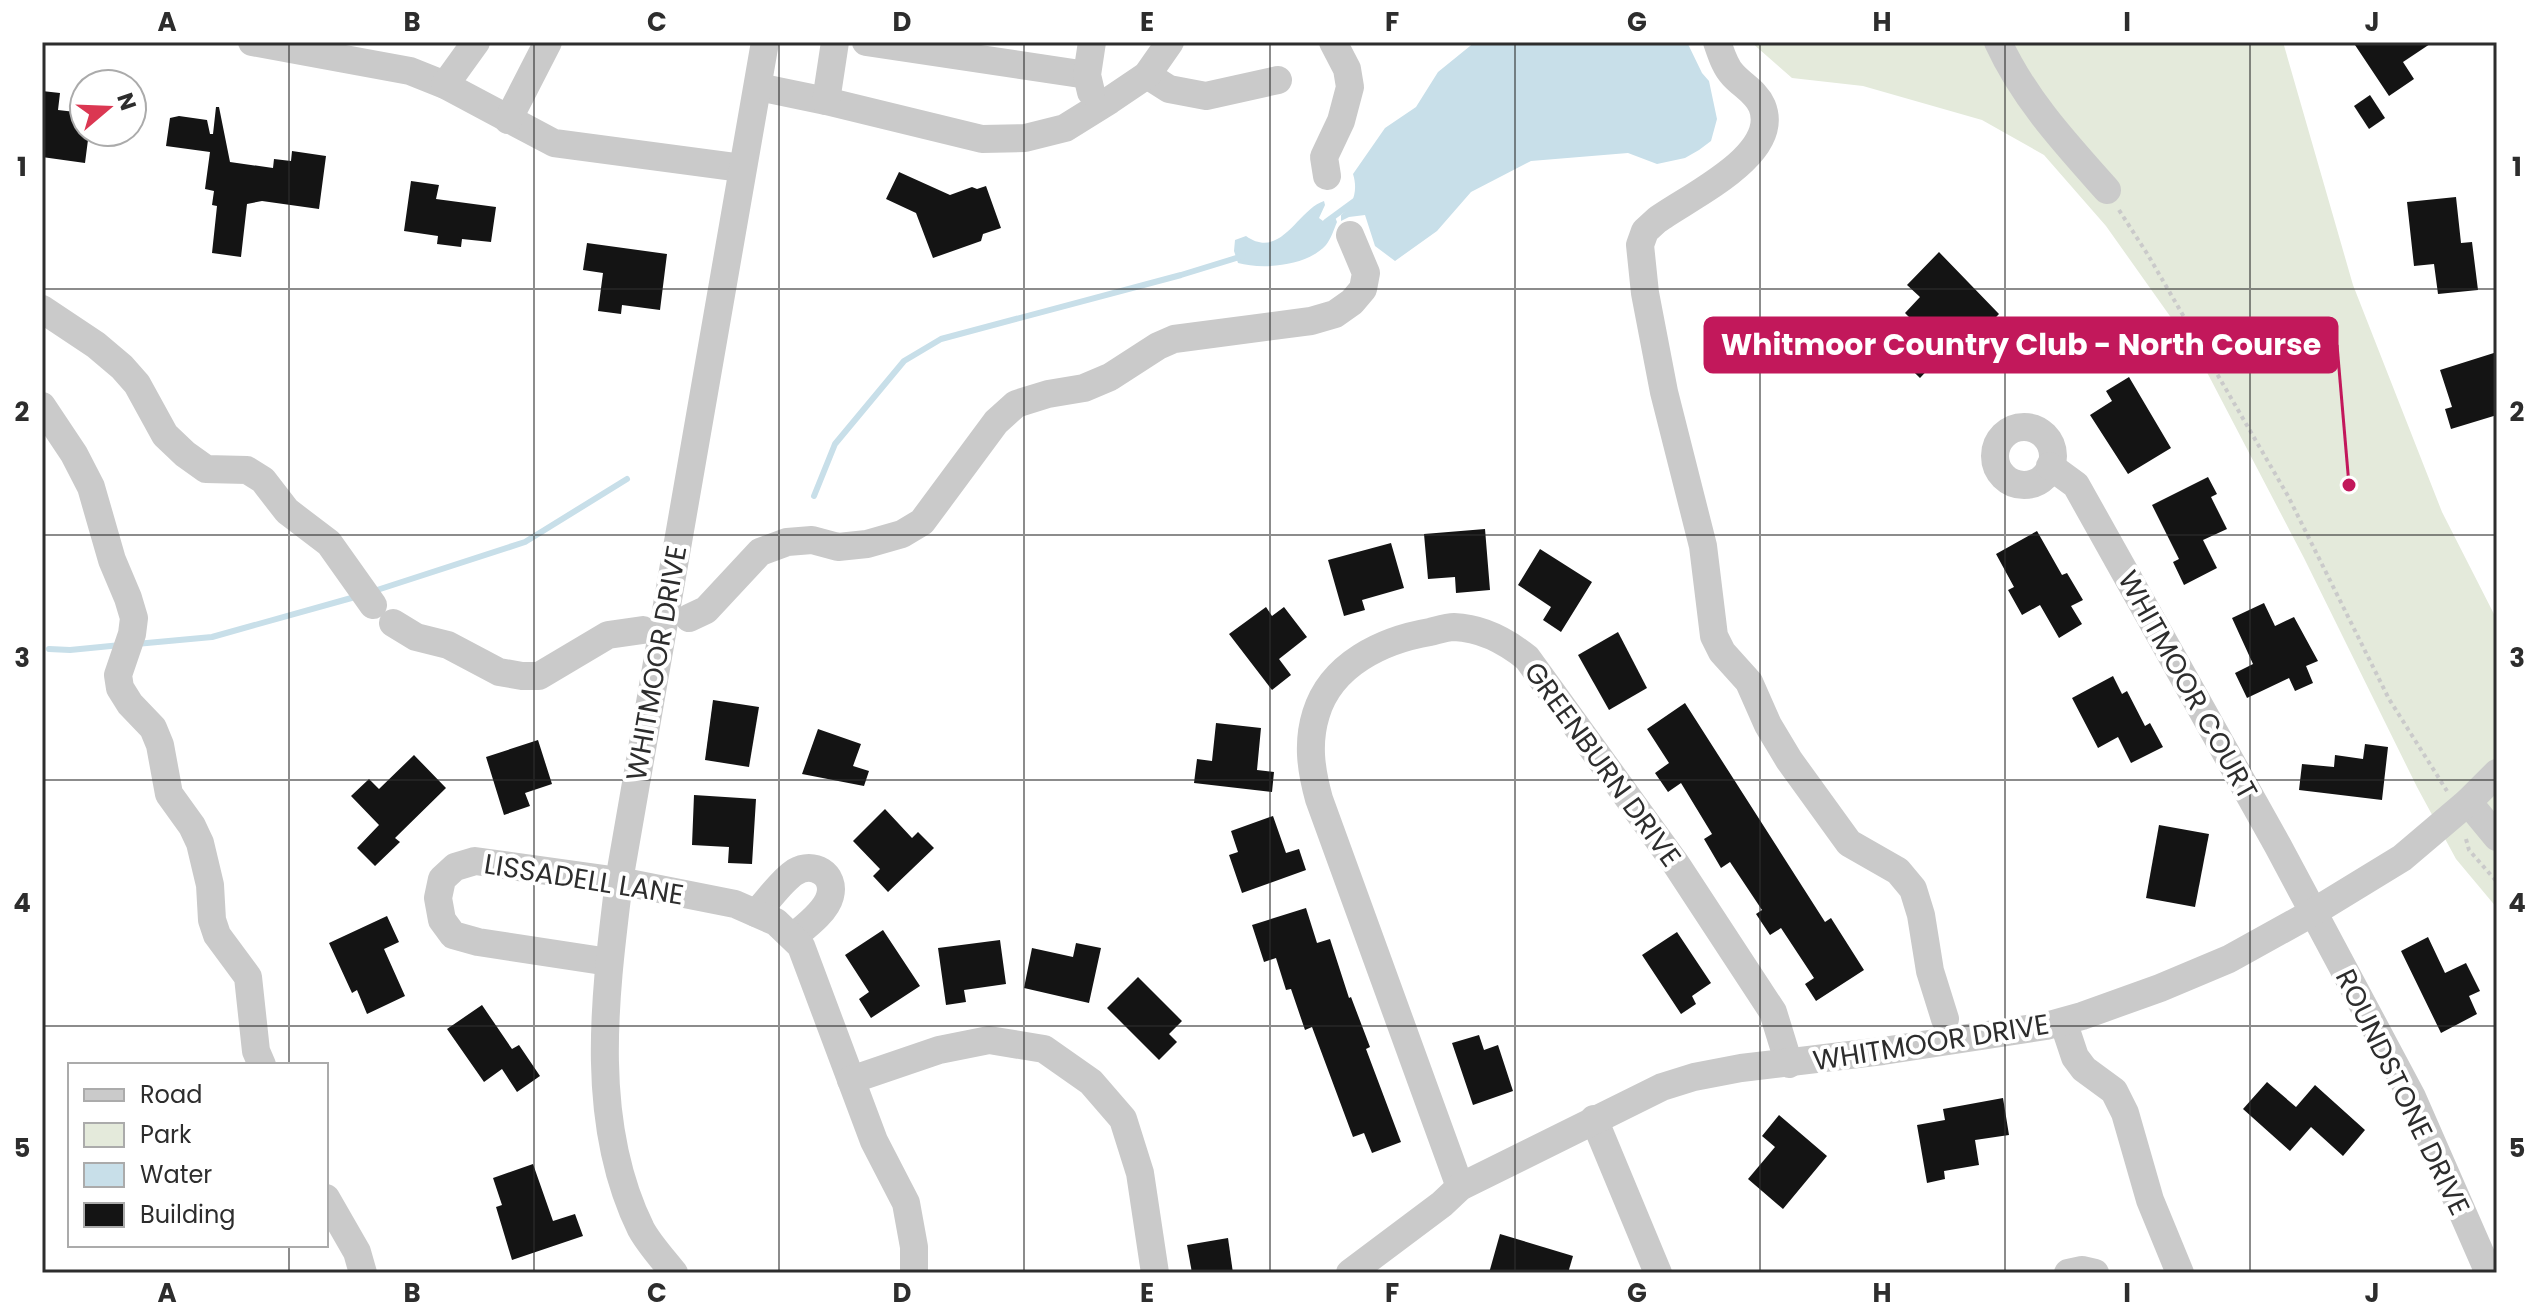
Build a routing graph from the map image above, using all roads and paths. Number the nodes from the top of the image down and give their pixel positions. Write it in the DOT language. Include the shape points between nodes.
graph roads {
  1 [pos="252,42"];
  2 [pos="476,42"];
  3 [pos="548,42"];
  4 [pos="765,42"];
  5 [pos="835,42"];
  6 [pos="866,42"];
  7 [pos="1092,42"];
  8 [pos="1170,42"];
  9 [pos="1333,42"];
  10 [pos="1717,42"];
  11 [pos="1998,42"];
  12 [pos="1087,75"];
  13 [pos="1147,75"];
  14 [pos="1278,80"];
  15 [pos="445,85"];
  16 [pos="758,87"];
  17 [pos="826,101"];
  18 [pos="1094,110"];
  19 [pos="508,120"];
  20 [pos="742,168"];
  21 [pos="1327,176"];
  22 [pos="2107,190"];
  23 [pos="1350,235"];
  24 [pos="42,309"];
  25 [pos="42,406"];
  26 [pos="2050,466"];
  27 [pos="689,618"];
  28 [pos="643,630"];
  29 [pos="2497,773"];
  30 [pos="2464,806"];
  31 [pos="2497,837"];
  32 [pos="619,881"];
  33 [pos="756,913"];
  34 [pos="2312,913"];
  35 [pos="793,937"];
  36 [pos="609,962"];
  37 [pos="1945,1019"];
  38 [pos="2067,1033"];
  39 [pos="261,1063"];
  40 [pos="1789,1064"];
  41 [pos="851,1080"];
  42 [pos="1594,1119"];
  43 [pos="1460,1187"];
  44 [pos="328,1201"];
  45 [pos="2176,1270"];
  46 [pos="363,1273"];
  47 [pos="674,1273"];
  48 [pos="914,1273"];
  49 [pos="1155,1273"];
  50 [pos="1350,1273"];
  51 [pos="1658,1273"];
  52 [pos="2068,1273"];
  53 [pos="2095,1273"];
  54 [pos="2489,1273"];
  1 -- 15 [label="street" via="410,71"];
  2 -- 15 [label="street"];
  3 -- 19 [label="street"];
  4 -- 16 [label="street, WHITMOOR DRIVE"];
  5 -- 17 [label="street"];
  6 -- 12 [label="street"];
  7 -- 12 [label="street"];
  8 -- 13 [label="street"];
  9 -- 21 [label="street" via="1350,87 1324,157"];
  10 -- 37 [label="street" via="1732,74 1762,106 1762,136 1739,164 1657,220 1640,245 1657,364 1703,546 1714,636 1749,682 1789,760 1849,843 1898,871 1913,889"];
  11 -- 22 [label="street" via="2037,109"];
  12 -- 18 [label="street"];
  13 -- 14 [label="street" via="1169,89 1206,96"];
  13 -- 18 [label="street"];
  15 -- 19 [label="street"];
  16 -- 17 [label="street"];
  16 -- 20 [label="street, WHITMOOR DRIVE"];
  17 -- 18 [label="street" via="982,139 1025,138 1065,128"];
  19 -- 20 [label="street" via="554,143"];
  20 -- 32 [label="street, WHITMOOR DRIVE"];
  22 -- 30 [label="path" via="2288,496 2389,699"];
  23 -- 27 [label="street" via="1366,273 1363,289 1335,314 1174,339 1084,388 1016,404 996,422 922,522 867,544 838,547 812,540 760,552 706,610"];
  24 -- 28 [label="street" via="122,367 165,435 185,454 206,469 247,470 263,480 287,511 329,543 383,614 416,637 448,645 499,672 539,676 608,635"];
  25 -- 39 [label="street" via="91,487 134,618 118,675 120,688 153,728 169,794 200,843 217,935 248,977"];
  26 -- 34 [label="street, WHITMOOR COURT" via="2076,485"];
  29 -- 30 [label="street, WHITMOOR DRIVE"];
  30 -- 31 [label="street"];
  30 -- 34 [label="street, WHITMOOR DRIVE" via="2402,858"];
  32 -- 33 [label="street, LISSADELL LANE"];
  32 -- 36 [label="street, WHITMOOR DRIVE"];
  32 -- 36 [label="street, LISSADELL LANE" via="475,861 455,867 442,879 438,898 442,920 453,935"];
  33 -- 35 [label="street, LISSADELL LANE"];
  33 -- 35 [label="street" via="794,872 809,868 825,873 832,886 830,899"];
  34 -- 40 [label="street, WHITMOOR DRIVE" via="2229,959 2062,1022"];
  34 -- 54 [label="street, ROUNDSTONE DRIVE" via="2412,1097"];
  35 -- 41 [label="street, LISSADELL LANE" via="801,946"];
  36 -- 47 [label="street, WHITMOOR DRIVE" via="608,1121 642,1230"];
  38 -- 45 [label="street" via="2075,1057 2114,1091 2125,1113"];
  40 -- 42 [label="street, WHITMOOR DRIVE" via="1694,1077"];
  40 -- 43 [label="street, GREENBURN DRIVE" via="1773,1012 1676,864 1527,658 1490,634 1454,627 1400,637 1347,666 1328,687 1310,739 1311,769"];
  41 -- 48 [label="street, LISSADELL LANE" via="906,1203"];
  41 -- 49 [label="street" via="939,1050 989,1040 1044,1049 1091,1082 1123,1119 1140,1173"];
  42 -- 43 [label="street, WHITMOOR DRIVE"];
  42 -- 51 [label="street"];
  43 -- 50 [label="street, WHITMOOR DRIVE"];
  44 -- 46 [label="street"];
  52 -- 53 [label="street"];
}
